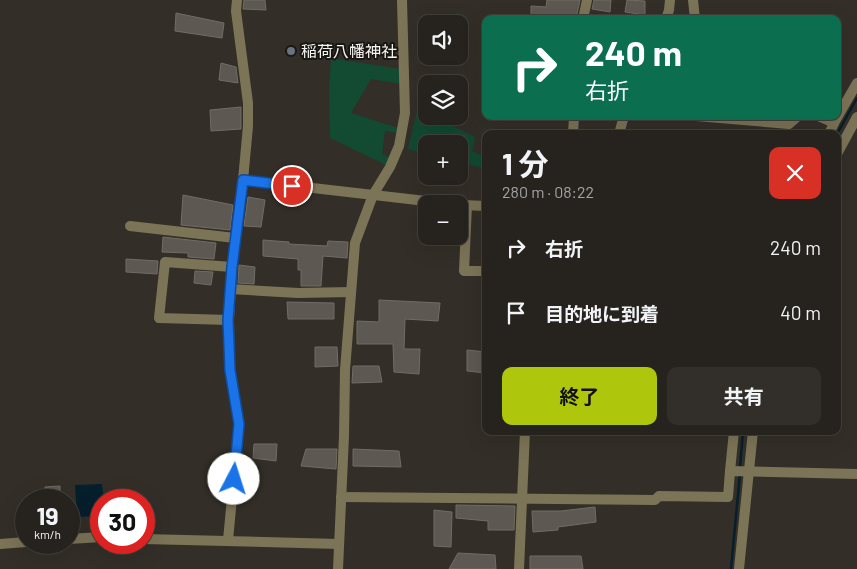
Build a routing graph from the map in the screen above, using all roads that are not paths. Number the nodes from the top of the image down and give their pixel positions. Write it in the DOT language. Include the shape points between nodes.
graph roads {
  1 [pos="237,0"];
  2 [pos="402,0"];
  3 [pos="587,0"];
  4 [pos="670,0"];
  5 [pos="693,0"];
  6 [pos="585,15"];
  7 [pos="667,15"];
  8 [pos="695,15"];
  9 [pos="857,83"];
  10 [pos="841,112"];
  11 [pos="857,116"];
  12 [pos="743,120"];
  13 [pos="794,120"];
  14 [pos="826,120"];
  15 [pos="836,120"];
  16 [pos="834,124"];
  17 [pos="831,130"];
  18 [pos="841,146"];
  19 [pos="243,180"];
  20 [pos="373,195"];
  21 [pos="418,200"];
  22 [pos="468,205"];
  23 [pos="482,206"];
  24 [pos="130,226"];
  25 [pos="235,238"];
  26 [pos="464,245"];
  27 [pos="232,267"];
  28 [pos="482,271"];
  29 [pos="230,289"];
  30 [pos="352,292"];
  31 [pos="228,320"];
  32 [pos="526,435"];
  33 [pos="734,435"];
  34 [pos="752,435"];
  35 [pos="732,471"];
  36 [pos="747,471"];
  37 [pos="857,474"];
  38 [pos="341,497"];
  39 [pos="522,498"];
  40 [pos="155,539"];
  41 [pos="228,540"];
  42 [pos="15,543"];
  43 [pos="0,544"];
  44 [pos="339,544"];
  45 [pos="338,569"];
  46 [pos="519,569"];
  47 [pos="739,569"];
  1 -- 19 [label="street" via="248,103"];
  2 -- 20 [label="street" via="405,113 399,146"];
  3 -- 6 [label="street"];
  4 -- 7 [label="street"];
  5 -- 8 [label="street"];
  9 -- 10 [label="street"];
  11 -- 18 [label="street"];
  12 -- 13 [label="street" via="790,124"];
  14 -- 16 [label="street"];
  15 -- 16 [label="street"];
  16 -- 17 [label="street"];
  19 -- 20 [label="street"];
  19 -- 25 [label="street"];
  20 -- 21 [label="street"];
  20 -- 30 [label="street" via="355,243"];
  22 -- 23 [label="street"];
  24 -- 25 [label="street"];
  25 -- 27 [label="street"];
  26 -- 28 [label="street" via="464,271"];
  27 -- 29 [label="street"];
  27 -- 31 [label="street" via="165,262 159,318"];
  29 -- 30 [label="street"];
  29 -- 31 [label="street"];
  30 -- 38 [label="street" via="345,370"];
  31 -- 41 [label="street" via="230,370 239,424"];
  32 -- 39 [label="street"];
  33 -- 35 [label="street"];
  34 -- 36 [label="street"];
  35 -- 36 [label="street"];
  35 -- 39 [label="street" via="728,497 659,496 655,500"];
  36 -- 37 [label="street"];
  36 -- 47 [label="street"];
  38 -- 39 [label="street"];
  38 -- 44 [label="street"];
  39 -- 46 [label="street"];
  40 -- 41 [label="street"];
  41 -- 44 [label="street"];
  42 -- 43 [label="street"];
  44 -- 45 [label="street"];
}
